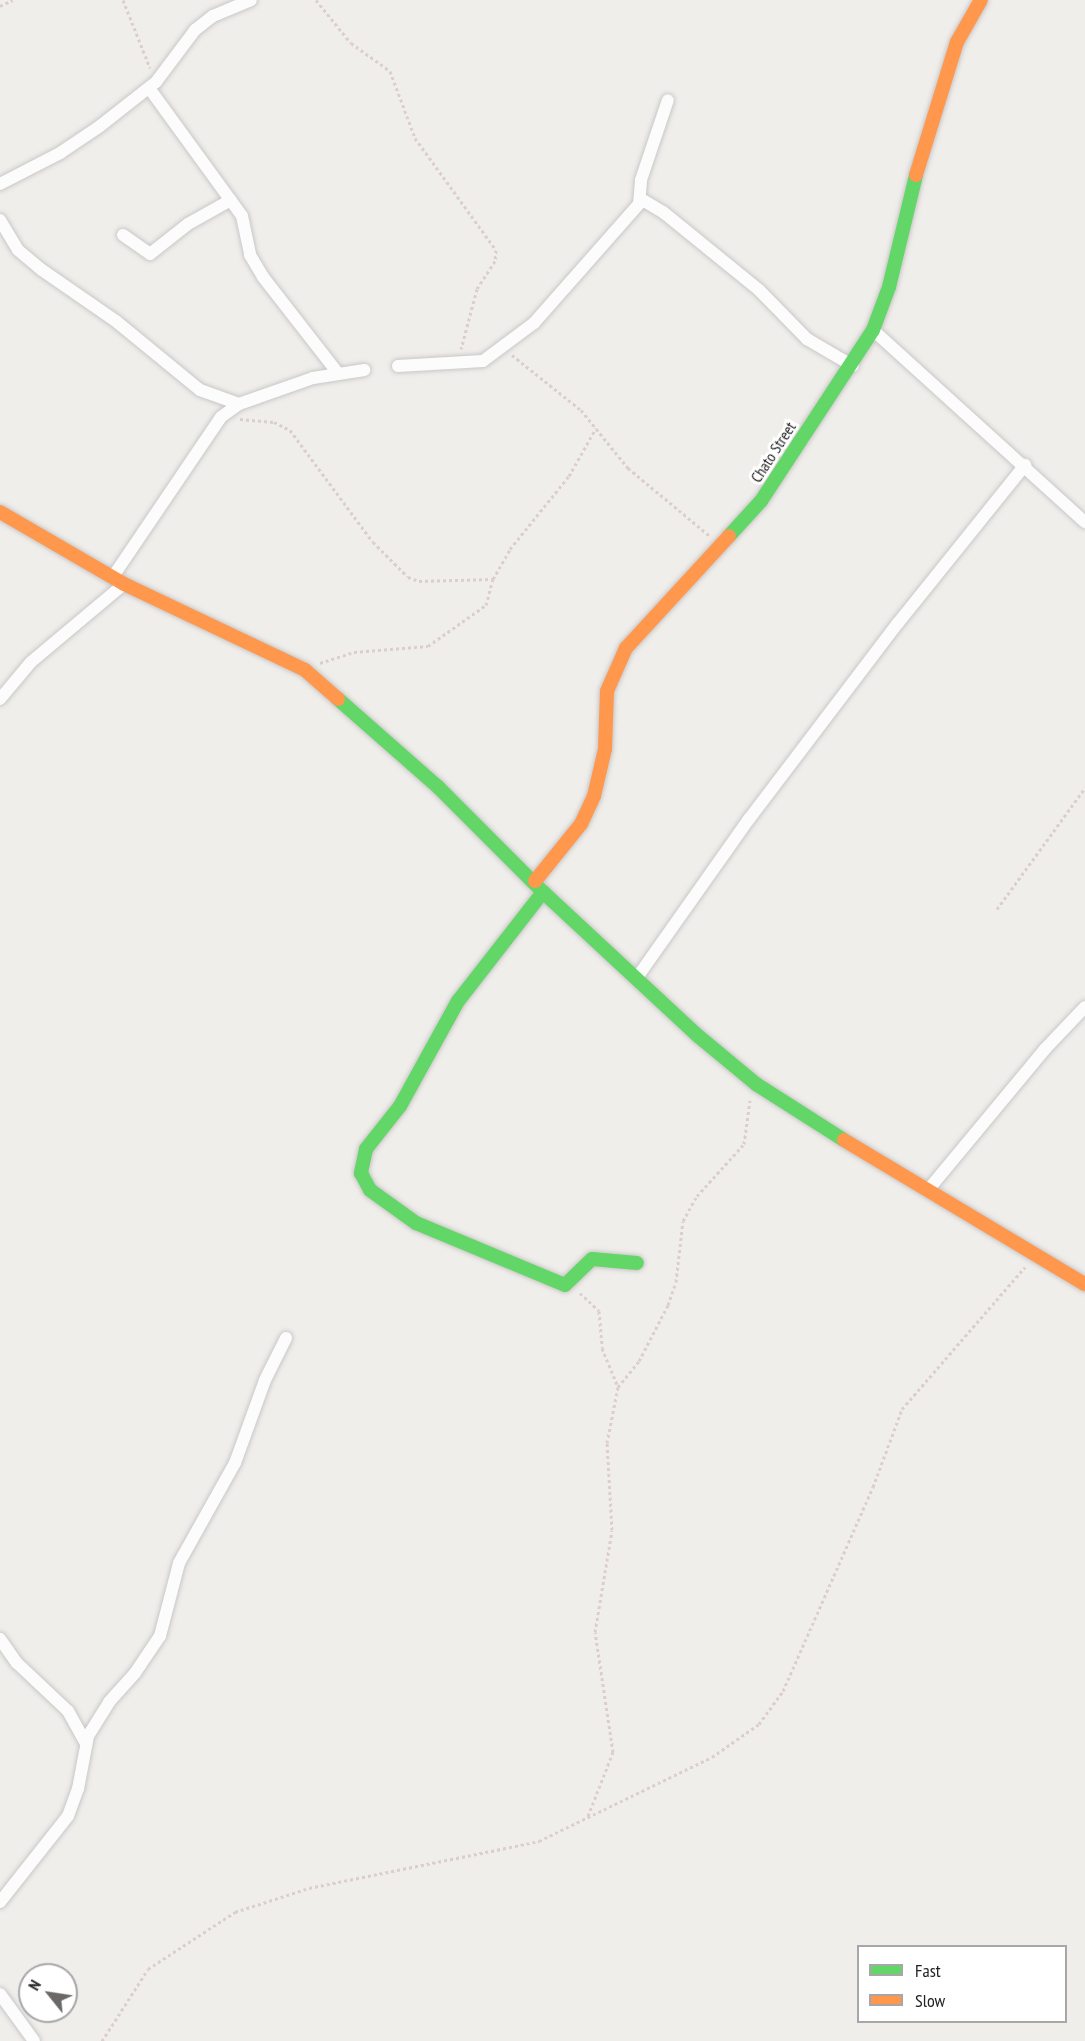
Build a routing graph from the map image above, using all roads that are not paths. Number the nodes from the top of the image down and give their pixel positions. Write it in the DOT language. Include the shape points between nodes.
graph roads {
  1 [pos="251,0"];
  2 [pos="981,0"];
  3 [pos="152,85"];
  4 [pos="668,100"];
  5 [pos="0,184"];
  6 [pos="640,199"];
  7 [pos="231,200"];
  8 [pos="0,220"];
  9 [pos="123,235"];
  10 [pos="873,330"];
  11 [pos="398,366"];
  12 [pos="853,366"];
  13 [pos="364,370"];
  14 [pos="338,372"];
  15 [pos="239,404"];
  16 [pos="1025,465"];
  17 [pos="0,512"];
  18 [pos="1085,522"];
  19 [pos="118,581"];
  20 [pos="0,699"];
  21 [pos="539,887"];
  22 [pos="636,979"];
  23 [pos="1085,1007"];
  24 [pos="928,1190"];
  25 [pos="637,1263"];
  26 [pos="1085,1284"];
  27 [pos="286,1338"];
  28 [pos="0,1639"];
  29 [pos="86,1744"];
  30 [pos="0,1902"];
  31 [pos="0,1994"];
  32 [pos="34,2041"];
  1 -- 3 [label="street" via="213,16 195,30"];
  2 -- 10 [label="street, Chato Street" via="957,42 945,76 913,186 890,287"];
  3 -- 5 [label="street" via="60,153"];
  3 -- 7 [label="street"];
  4 -- 6 [label="street" via="641,180"];
  6 -- 11 [label="street" via="534,323 503,349 483,361"];
  6 -- 12 [label="street" via="663,212 733,268 807,339"];
  7 -- 9 [label="street" via="188,224 150,254"];
  7 -- 14 [label="street" via="245,222 247,246 255,265"];
  8 -- 15 [label="street" via="18,250 42,270 117,322 200,390"];
  10 -- 12 [label="street, Chato Street"];
  10 -- 16 [label="street"];
  12 -- 21 [label="street, Chato Street" via="761,501 626,648 607,691 605,749 594,796 581,824"];
  13 -- 14 [label="street"];
  14 -- 15 [label="street"];
  15 -- 19 [label="street" via="221,417"];
  16 -- 18 [label="street"];
  16 -- 22 [label="street" via="898,622 724,853"];
  17 -- 19 [label="street"];
  19 -- 20 [label="street" via="31,662"];
  19 -- 21 [label="street" via="305,670 430,780"];
  21 -- 22 [label="street"];
  21 -- 25 [label="street, Chato Street" via="458,1001 400,1106 366,1149 361,1173 370,1190 416,1223 565,1285 592,1259"];
  22 -- 24 [label="street" via="756,1084"];
  23 -- 24 [label="street" via="1045,1049"];
  24 -- 26 [label="street"];
  27 -- 29 [label="street" via="265,1380 235,1463 178,1563 160,1636 98,1717"];
  28 -- 29 [label="street" via="17,1663 68,1710"];
  29 -- 30 [label="street" via="78,1789 68,1816"];
  31 -- 32 [label="street"];
}
